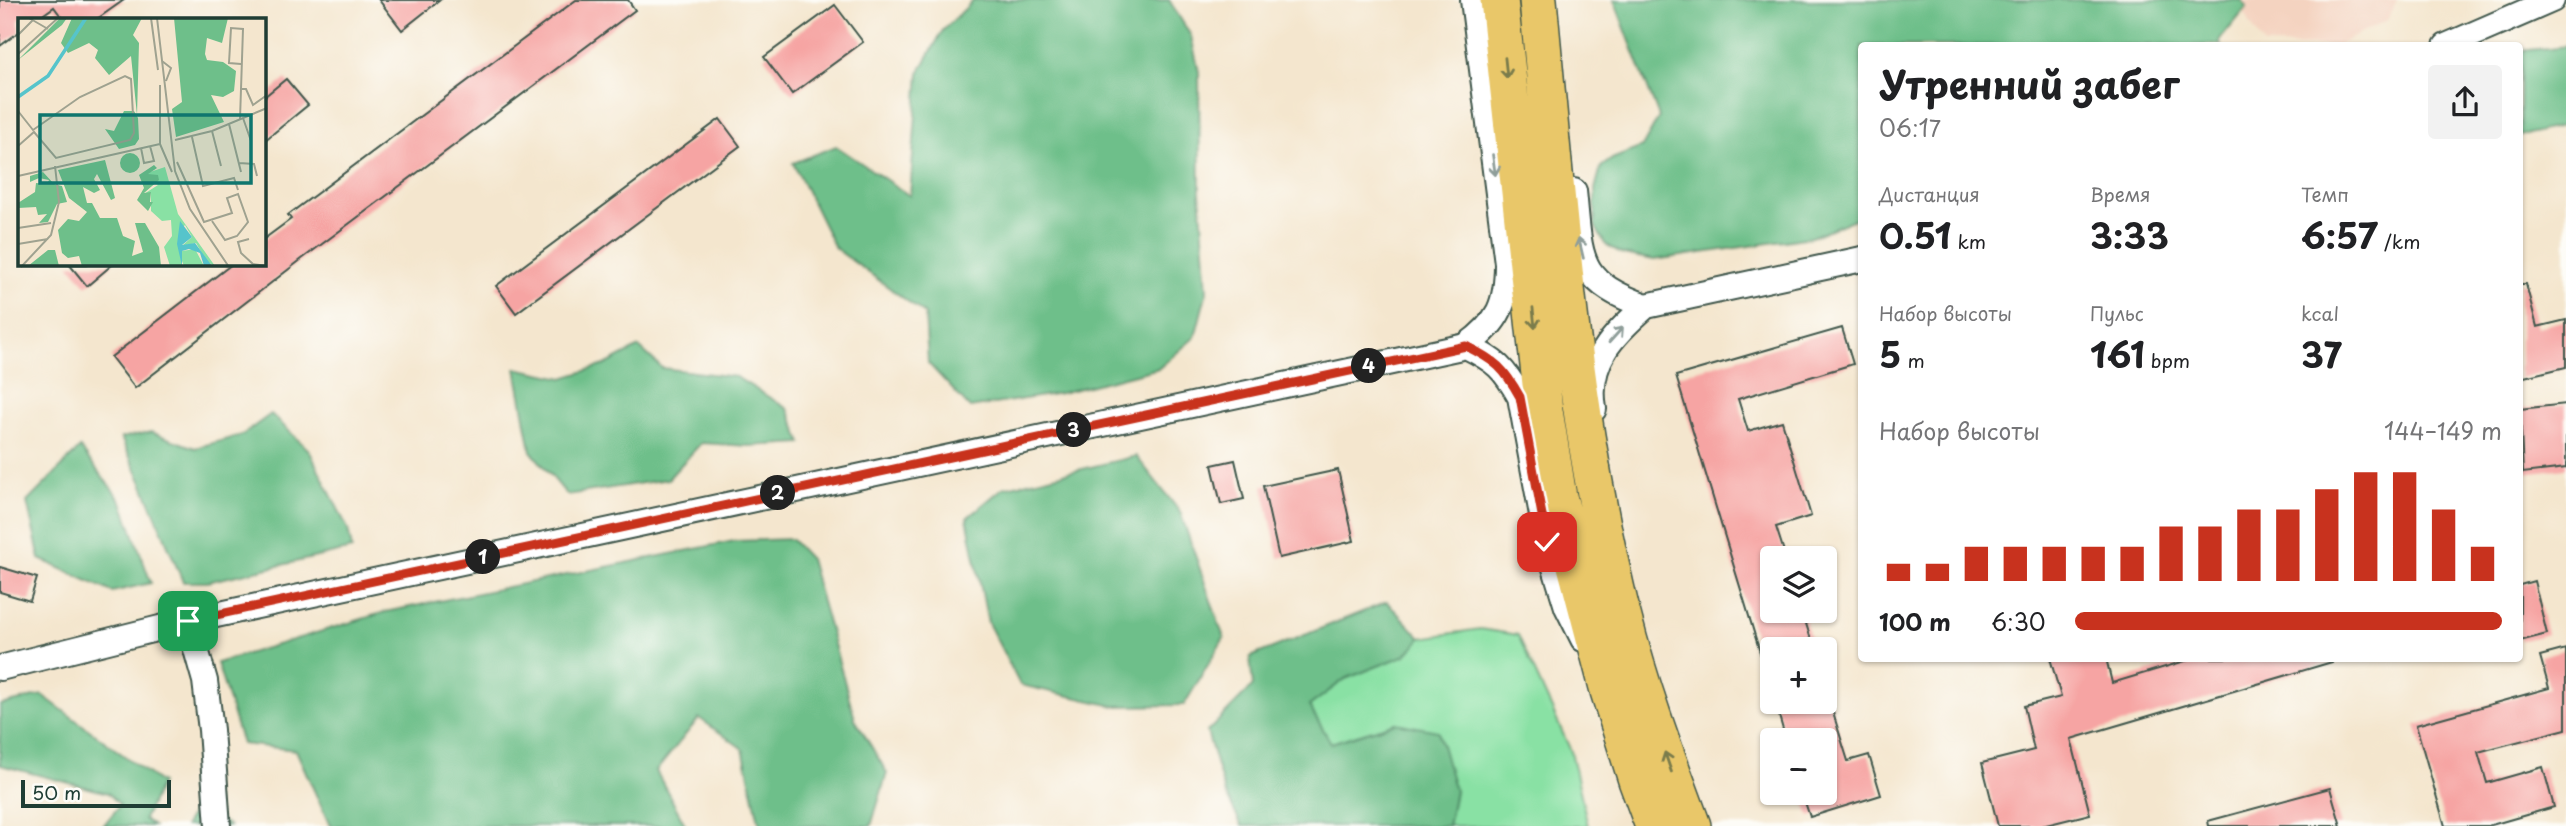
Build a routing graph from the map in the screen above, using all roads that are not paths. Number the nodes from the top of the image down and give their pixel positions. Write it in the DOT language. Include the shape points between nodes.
graph roads {
  1 [pos="1473,0"];
  2 [pos="1499,0"];
  3 [pos="1538,0"];
  4 [pos="1545,0"];
  5 [pos="2552,0"];
  6 [pos="2455,42"];
  7 [pos="1858,259"];
  8 [pos="1646,306"];
  9 [pos="1466,346"];
  10 [pos="1622,615"];
  11 [pos="188,621"];
  12 [pos="0,668"];
  13 [pos="1609,691"];
  14 [pos="218,826"];
  15 [pos="1654,826"];
  16 [pos="1692,826"];
  1 -- 9 [label="street, one-way" via="1507,286 1500,313 1486,332"];
  2 -- 13 [label="highway, one-way" via="1546,423 1558,497"];
  3 -- 10 [label="highway" via="1562,253 1582,404"];
  8 -- 4 [label="street, one-way" via="1601,286 1580,250 1558,53"];
  5 -- 6 [label="street"];
  7 -- 8 [label="street"];
  10 -- 8 [label="street, one-way" via="1617,545 1593,402 1596,367 1606,345"];
  9 -- 11 [label="street"];
  9 -- 13 [label="street" via="1494,360 1520,397 1547,542 1567,607"];
  16 -- 10 [label="highway, one-way"];
  11 -- 12 [label="street"];
  11 -- 14 [label="street" via="205,681"];
  13 -- 15 [label="highway"];
}
